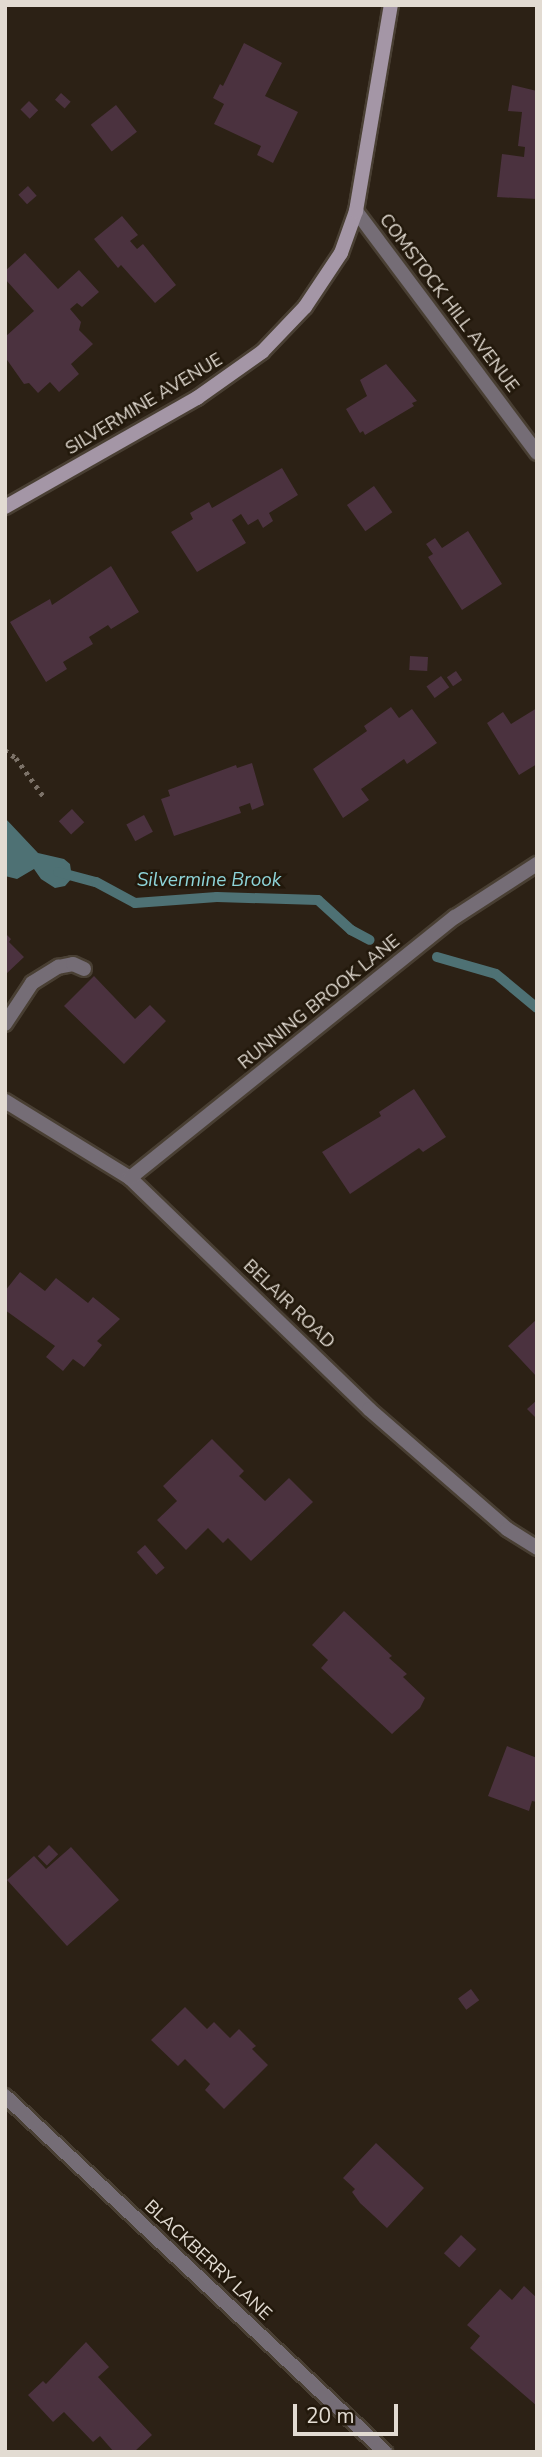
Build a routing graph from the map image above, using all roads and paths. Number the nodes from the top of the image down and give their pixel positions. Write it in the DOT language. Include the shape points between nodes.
graph roads {
  1 [pos="391,5"];
  2 [pos="356,211"];
  3 [pos="537,453"];
  4 [pos="5,506"];
  5 [pos="5,750"];
  6 [pos="44,797"];
  7 [pos="537,863"];
  8 [pos="84,969"];
  9 [pos="5,1024"];
  10 [pos="5,1101"];
  11 [pos="130,1178"];
  12 [pos="537,1548"];
  13 [pos="5,2096"];
  14 [pos="385,2452"];
  1 -- 2 [label="street, SILVERMINE AVENUE"];
  2 -- 3 [label="street, COMSTOCK HILL AVENUE"];
  2 -- 4 [label="street, SILVERMINE AVENUE" via="328,277 262,352 144,430"];
  5 -- 6 [label="path"];
  7 -- 11 [label="street, RUNNING BROOK LANE" via="455,917"];
  8 -- 9 [label="street" via="73,964 58,967 32,983"];
  10 -- 11 [label="street, BELAIR ROAD"];
  11 -- 12 [label="street, BELAIR ROAD" via="369,1409 507,1530"];
  13 -- 14 [label="street, BLACKBERRY LANE"];
}
